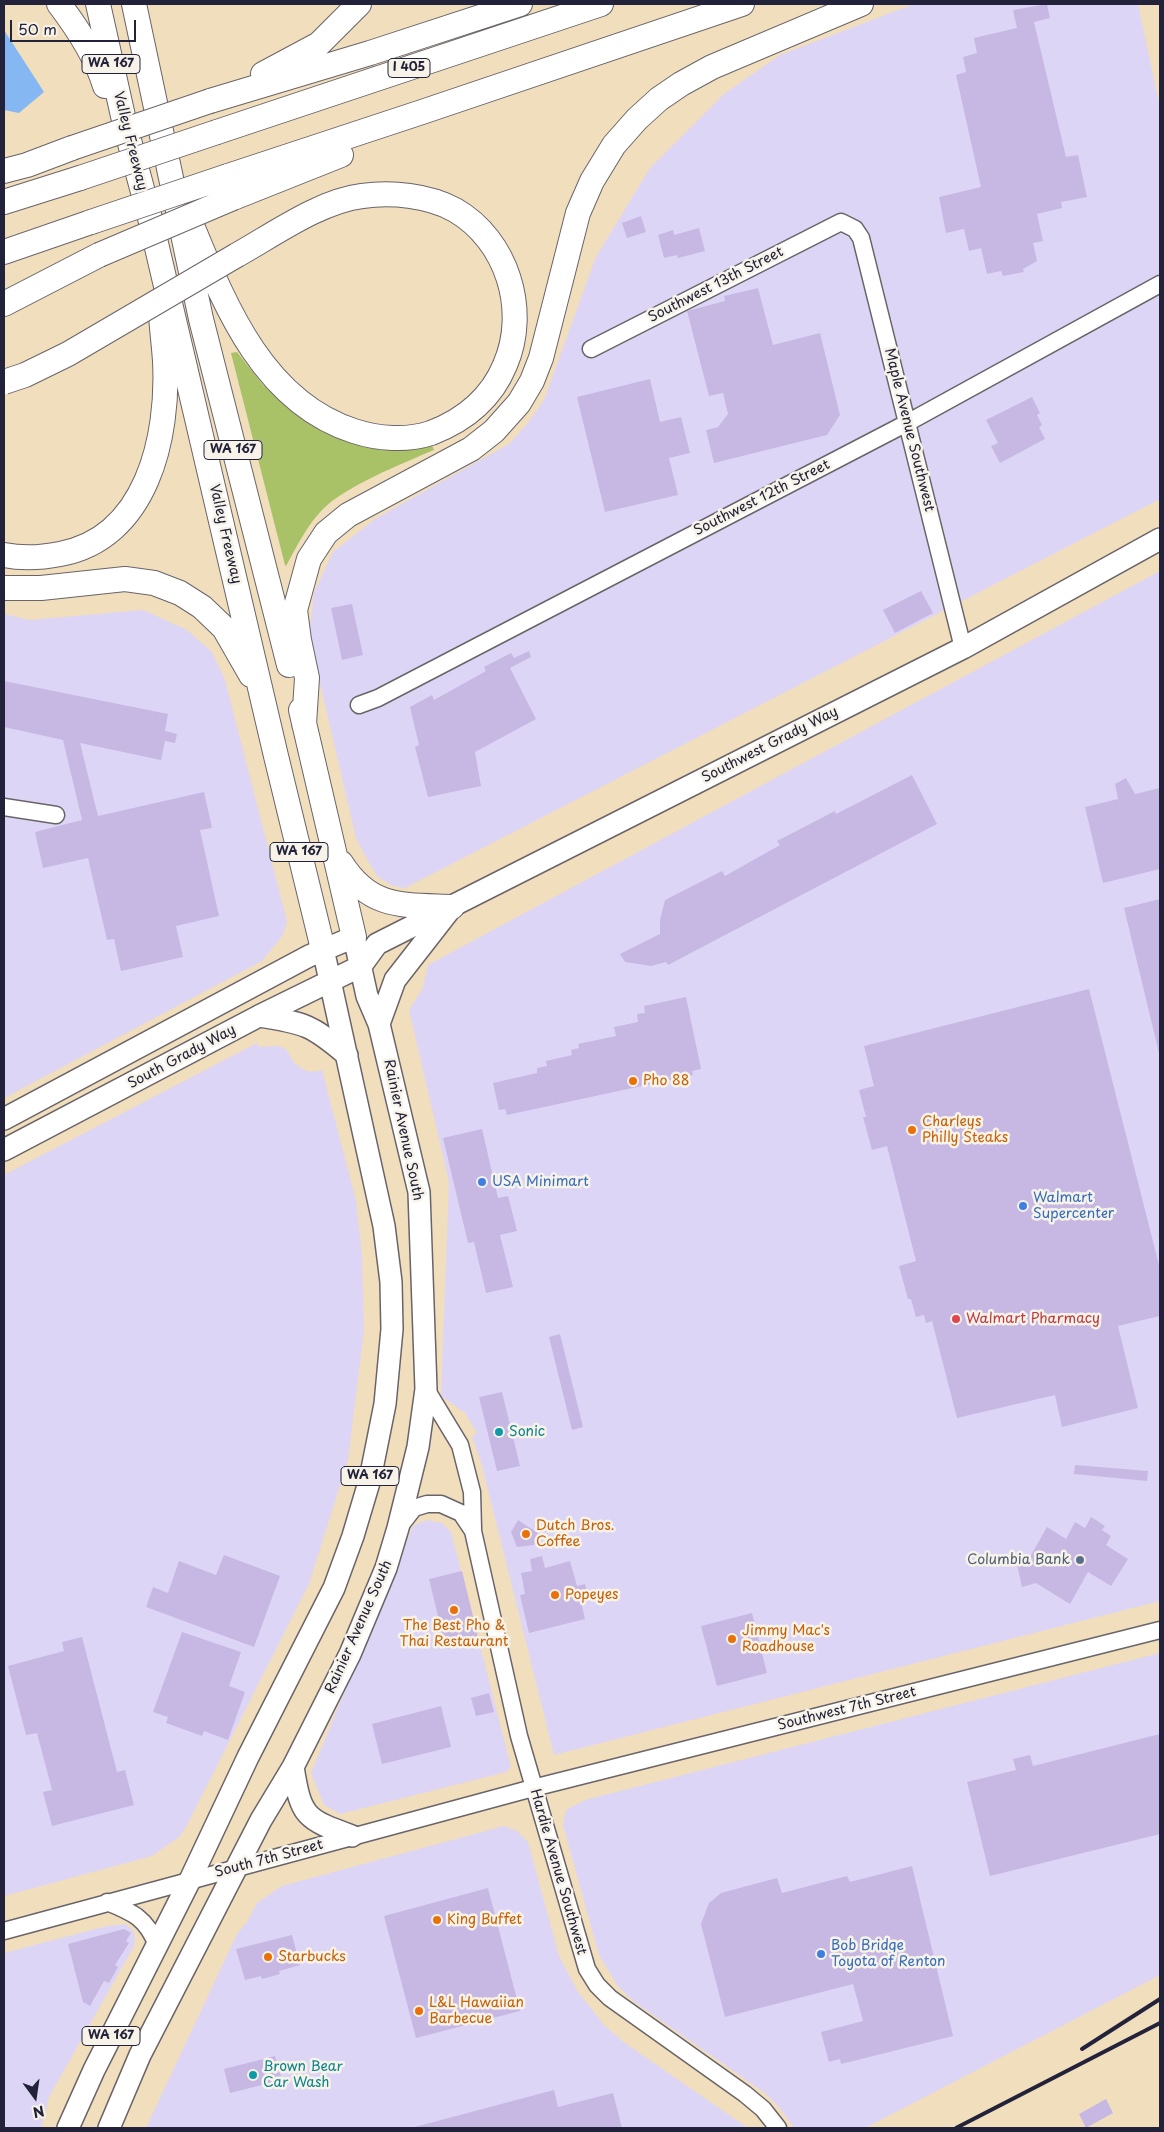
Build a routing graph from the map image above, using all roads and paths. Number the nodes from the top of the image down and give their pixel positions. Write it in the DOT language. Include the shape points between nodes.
graph roads {
  1 [pos="59,4"];
  2 [pos="98,4"];
  3 [pos="134,4"];
  4 [pos="145,4"];
  5 [pos="360,4"];
  6 [pos="520,4"];
  7 [pos="601,4"];
  8 [pos="742,4"];
  9 [pos="862,4"];
  10 [pos="146,58"];
  11 [pos="210,101"];
  12 [pos="125,125"];
  13 [pos="72,148"];
  14 [pos="4,163"];
  15 [pos="4,172"];
  16 [pos="172,175"];
  17 [pos="231,187"];
  18 [pos="4,202"];
  19 [pos="151,222"];
  20 [pos="841,222"];
  21 [pos="4,252"];
  22 [pos="1160,284"];
  23 [pos="4,304"];
  24 [pos="591,349"];
  25 [pos="4,382"];
  26 [pos="907,423"];
  27 [pos="1160,539"];
  28 [pos="4,555"];
  29 [pos="4,588"];
  30 [pos="962,648"];
  31 [pos="262,694"];
  32 [pos="360,705"];
  33 [pos="304,724"];
  34 [pos="4,807"];
  35 [pos="56,815"];
  36 [pos="336,855"];
  37 [pos="452,907"];
  38 [pos="354,937"];
  39 [pos="377,944"];
  40 [pos="323,949"];
  41 [pos="361,966"];
  42 [pos="330,980"];
  43 [pos="259,1016"];
  44 [pos="379,1024"];
  45 [pos="348,1055"];
  46 [pos="4,1119"];
  47 [pos="4,1150"];
  48 [pos="426,1389"];
  49 [pos="398,1528"];
  50 [pos="473,1531"];
  51 [pos="1160,1630"];
  52 [pos="293,1766"];
  53 [pos="534,1788"];
  54 [pos="352,1836"];
  55 [pos="236,1868"];
  56 [pos="190,1880"];
  57 [pos="107,1902"];
  58 [pos="4,1931"];
  59 [pos="157,1946"];
  60 [pos="68,2128"];
  61 [pos="109,2128"];
  62 [pos="778,2128"];
  1 -- 12 [label="highway" via="80,32 102,76 110,104"];
  2 -- 12 [label="highway, Valley Freeway / WA 167"];
  3 -- 10 [label="highway, Valley Freeway / WA 167"];
  4 -- 10 [label="highway"];
  5 -- 11 [label="highway" via="318,44"];
  6 -- 11 [label="highway"];
  7 -- 18 [label="highway, I 405, bridge"];
  8 -- 17 [label="highway" via="422,112"];
  9 -- 33 [label="highway" via="681,84 637,119 614,145 592,181 578,213 541,358 519,403 494,431 471,449 348,515 326,533 309,559 295,610 307,678"];
  10 -- 16 [label="highway, Valley Freeway / WA 167"];
  11 -- 13 [label="highway, bridge"];
  12 -- 19 [label="highway, Valley Freeway / WA 167"];
  13 -- 14 [label="highway"];
  13 -- 15 [label="highway"];
  16 -- 25 [label="highway, bridge" via="222,296 258,360 300,402 333,424 368,436 405,438 426,434 449,426 468,414 497,382 514,340 515,318 514,297 500,258 471,221 453,209 398,195 360,196 329,205 237,255 68,354"];
  16 -- 33 [label="highway, Valley Freeway / WA 167" via="201,320"];
  17 -- 21 [label="highway, bridge" via="91,222"];
  17 -- 23 [label="highway, bridge"];
  19 -- 28 [label="highway" via="165,362 164,399 155,458 139,498 104,537 76,551 24,559"];
  19 -- 31 [label="highway, Valley Freeway / WA 167"];
  20 -- 24 [label="street, Southwest 13th Street"];
  20 -- 26 [label="street, Maple Avenue Southwest" via="855,229 861,238"];
  22 -- 26 [label="street, Southwest 12th Street"];
  26 -- 30 [label="street, Maple Avenue Southwest"];
  26 -- 32 [label="street, Southwest 12th Street"];
  27 -- 30 [label="main road, Southwest Grady Way"];
  29 -- 31 [label="highway" via="15,590 125,579 154,583 202,607 224,628"];
  30 -- 37 [label="main road, Southwest Grady Way"];
  31 -- 40 [label="highway, Valley Freeway / WA 167"];
  33 -- 36 [label="highway, Valley Freeway"];
  34 -- 35 [label="street"];
  36 -- 37 [label="highway" via="364,891 385,902"];
  36 -- 38 [label="highway, Valley Freeway / WA 167"];
  37 -- 39 [label="main road, Southwest Grady Way"];
  37 -- 44 [label="main road" via="395,980"];
  38 -- 39 [label="main road"];
  38 -- 40 [label="main road"];
  38 -- 41 [label="main road, Rainier Avenue South / WA 167"];
  39 -- 41 [label="main road, Southwest Grady Way"];
  40 -- 42 [label="main road, WA 167"];
  40 -- 46 [label="main road"];
  41 -- 42 [label="main road, South Grady Way"];
  41 -- 44 [label="main road, Rainier Avenue South / WA 167" via="367,996"];
  42 -- 43 [label="main road, South Grady Way"];
  42 -- 45 [label="main road, WA 167"];
  43 -- 45 [label="main road" via="306,1025"];
  43 -- 47 [label="main road, South Grady Way"];
  44 -- 48 [label="main road, Rainier Avenue South / WA 167" via="419,1192"];
  45 -- 56 [label="main road, WA 167" via="384,1226 391,1282 392,1329 385,1404 370,1479 334,1588"];
  48 -- 49 [label="main road, Rainier Avenue South / WA 167" via="418,1447"];
  48 -- 50 [label="street, Hardie Avenue Southwest" via="460,1445 472,1492"];
  49 -- 50 [label="street, Hardie Avenue Southwest" via="414,1508 441,1504 461,1513"];
  49 -- 52 [label="main road, Rainier Avenue South / WA 167" via="386,1568 350,1654"];
  50 -- 53 [label="street, Hardie Avenue Southwest" via="518,1736"];
  51 -- 53 [label="street, Southwest 7th Street"];
  52 -- 54 [label="main road" via="302,1807 312,1820"];
  52 -- 55 [label="main road, Rainier Avenue South / WA 167"];
  53 -- 54 [label="street, South 7th Street"];
  53 -- 62 [label="street, Hardie Avenue Southwest" via="581,1953 597,1985 610,1998 751,2099"];
  54 -- 55 [label="street, South 7th Street"];
  55 -- 56 [label="street, South 7th Street"];
  55 -- 61 [label="main road, Rainier Avenue South / WA 167" via="140,2055"];
  56 -- 57 [label="street, South 7th Street"];
  56 -- 59 [label="main road, WA 167"];
  57 -- 58 [label="street, South 7th Street"];
  57 -- 59 [label="street" via="132,1912 145,1923"];
  59 -- 60 [label="main road, WA 167"];
}
